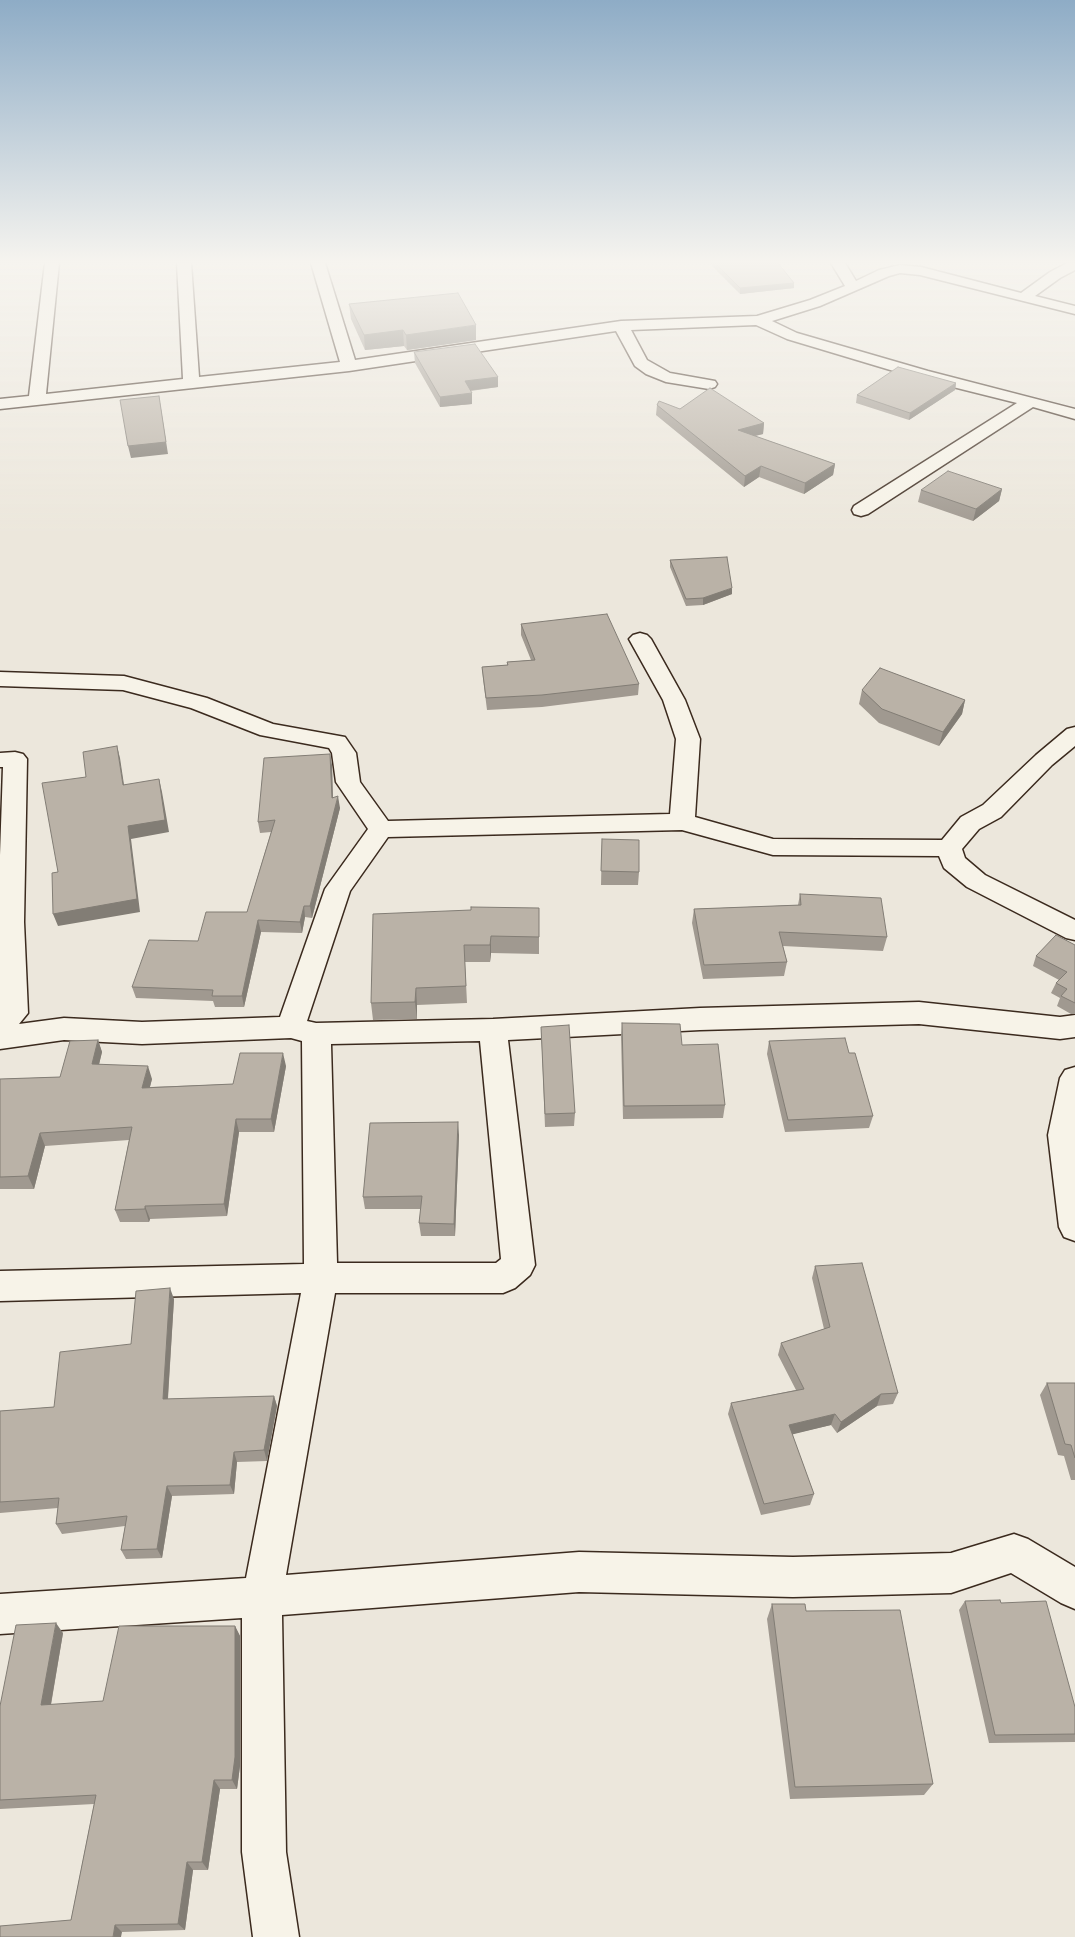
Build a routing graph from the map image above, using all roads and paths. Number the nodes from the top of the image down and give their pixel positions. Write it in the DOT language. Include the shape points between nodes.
graph roads {
  1 [pos="42,353"];
  2 [pos="189,353"];
  3 [pos="345,353"];
  4 [pos="435,353"];
  5 [pos="636,353"];
  6 [pos="851,353"];
  7 [pos="349,366"];
  8 [pos="191,383"];
  9 [pos="709,384"];
  10 [pos="37,400"];
  11 [pos="1031,400"];
  12 [pos="0,404"];
  13 [pos="1075,414"];
  14 [pos="861,510"];
  15 [pos="640,639"];
  16 [pos="0,679"];
  17 [pos="1075,734"];
  18 [pos="0,760"];
  19 [pos="682,822"];
  20 [pos="381,829"];
  21 [pos="949,848"];
  22 [pos="1075,931"];
  23 [pos="0,1025"];
  24 [pos="1075,1026"];
  25 [pos="303,1030"];
  26 [pos="493,1030"];
  27 [pos="0,1038"];
  28 [pos="1075,1078"];
  29 [pos="1075,1227"];
  30 [pos="321,1278"];
  31 [pos="0,1286"];
  32 [pos="1075,1590"];
  33 [pos="262,1596"];
  34 [pos="0,1614"];
  35 [pos="276,1937"];
  1 -- 10 [label="street"];
  2 -- 8 [label="street"];
  3 -- 7 [label="street"];
  4 -- 7 [label="street"];
  5 -- 9 [label="street" via="641,363 666,377"];
  6 -- 11 [label="street"];
  7 -- 8 [label="street"];
  8 -- 10 [label="street"];
  10 -- 12 [label="street"];
  11 -- 13 [label="street"];
  11 -- 14 [label="street"];
  15 -- 19 [label="street" via="674,700 688,739"];
  16 -- 20 [label="street" via="124,683 198,704 268,730 337,742 344,753 348,782"];
  17 -- 21 [label="street" via="992,811 970,823"];
  18 -- 23 [label="street" via="15,758 11,922 14,1013"];
  19 -- 20 [label="street"];
  19 -- 21 [label="street" via="773,847"];
  20 -- 25 [label="street" via="338,889"];
  21 -- 22 [label="street" via="953,862 976,881"];
  24 -- 26 [label="street" via="1060,1028 919,1013 700,1019"];
  25 -- 26 [label="street"];
  25 -- 27 [label="street" via="142,1033 64,1029"];
  25 -- 30 [label="street"];
  26 -- 30 [label="street" via="518,1265 504,1278"];
  28 -- 29 [label="street" via="1063,1135"];
  30 -- 31 [label="street"];
  30 -- 33 [label="street"];
  32 -- 33 [label="street" via="1014,1553 951,1573 793,1577 580,1572"];
  33 -- 34 [label="street"];
  33 -- 35 [label="street" via="264,1852"];
}
